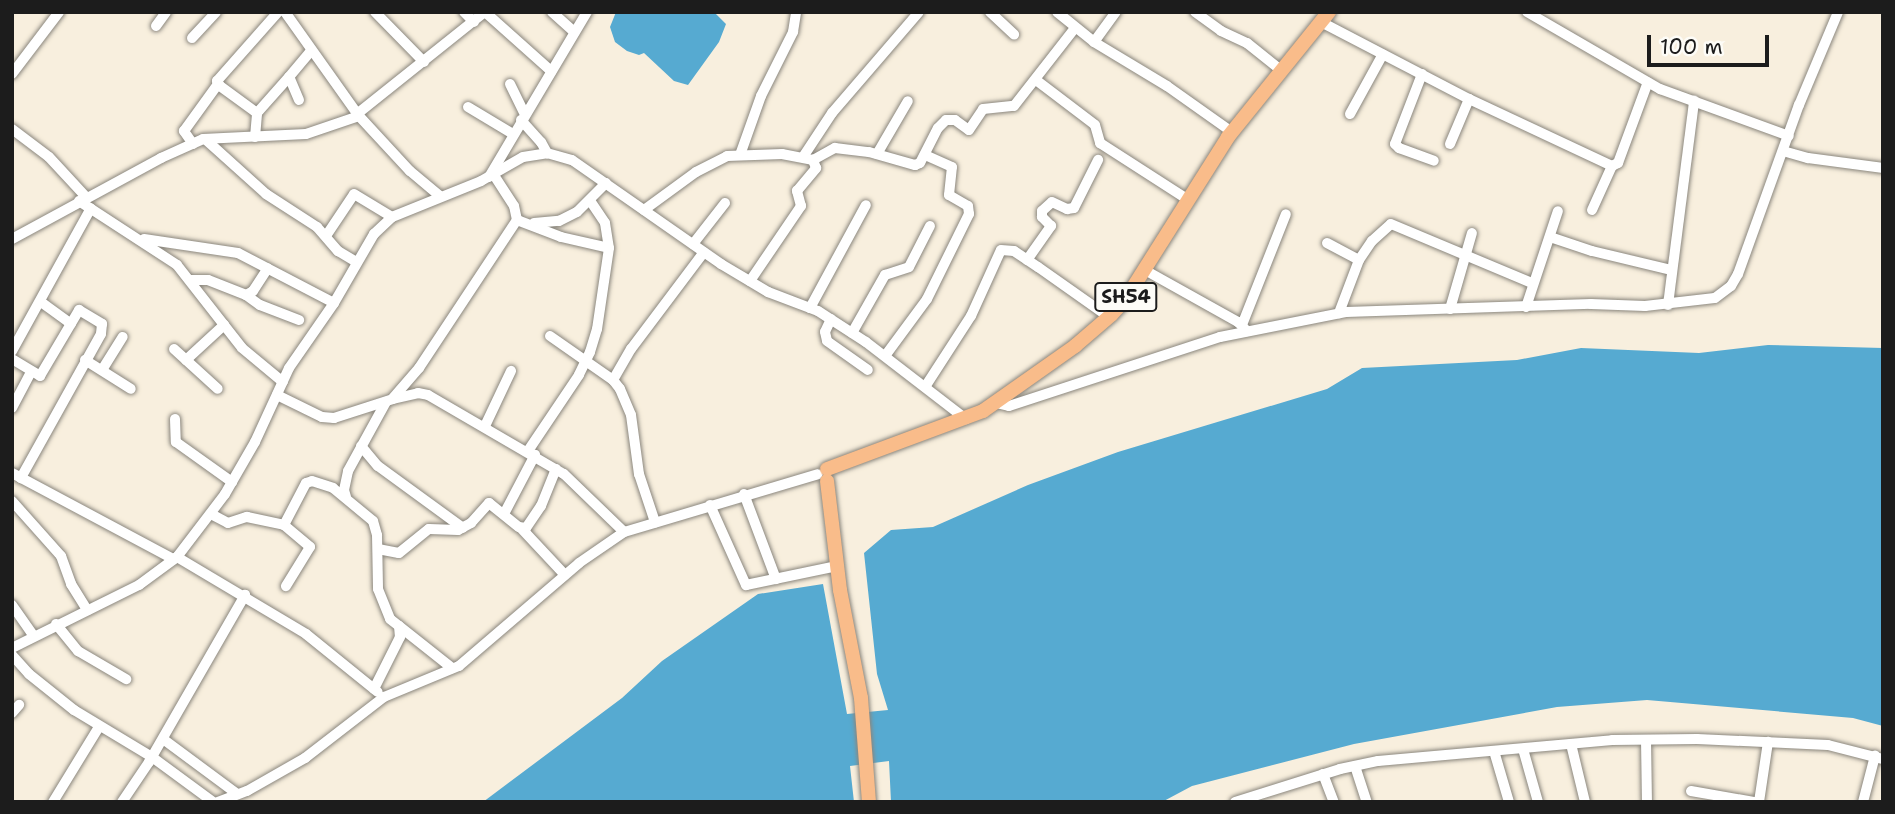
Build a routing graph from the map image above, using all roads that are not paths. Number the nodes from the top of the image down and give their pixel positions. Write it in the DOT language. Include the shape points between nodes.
graph roads {
  1 [pos="59,12"];
  2 [pos="216,12"];
  3 [pos="278,12"];
  4 [pos="285,12"];
  5 [pos="375,12"];
  6 [pos="464,12"];
  7 [pos="485,12"];
  8 [pos="552,12"];
  9 [pos="587,12"];
  10 [pos="796,12"];
  11 [pos="919,12"];
  12 [pos="990,12"];
  13 [pos="1057,12"];
  14 [pos="1116,12"];
  15 [pos="1195,12"];
  16 [pos="1527,12"];
  17 [pos="1838,12"];
  18 [pos="1325,17"];
  19 [pos="474,22"];
  20 [pos="1075,28"];
  21 [pos="575,32"];
  22 [pos="1014,34"];
  23 [pos="192,38"];
  24 [pos="1094,42"];
  25 [pos="311,51"];
  26 [pos="1383,54"];
  27 [pos="424,62"];
  28 [pos="551,71"];
  29 [pos="1282,71"];
  30 [pos="12,74"];
  31 [pos="1422,74"];
  32 [pos="289,77"];
  33 [pos="1036,80"];
  34 [pos="1648,82"];
  35 [pos="218,84"];
  36 [pos="510,84"];
  37 [pos="1469,99"];
  38 [pos="299,100"];
  39 [pos="908,101"];
  40 [pos="1694,101"];
  41 [pos="468,107"];
  42 [pos="257,113"];
  43 [pos="1350,114"];
  44 [pos="358,115"];
  45 [pos="523,117"];
  46 [pos="12,129"];
  47 [pos="1232,132"];
  48 [pos="513,134"];
  49 [pos="1789,136"];
  50 [pos="255,137"];
  51 [pos="205,139"];
  52 [pos="192,144"];
  53 [pos="1450,144"];
  54 [pos="1783,151"];
  55 [pos="547,153"];
  56 [pos="877,154"];
  57 [pos="740,155"];
  58 [pos="925,155"];
  59 [pos="808,159"];
  60 [pos="1098,160"];
  61 [pos="1434,161"];
  62 [pos="1612,166"];
  63 [pos="1883,168"];
  64 [pos="491,176"];
  65 [pos="606,183"];
  66 [pos="439,195"];
  67 [pos="83,199"];
  68 [pos="1187,199"];
  69 [pos="591,202"];
  70 [pos="725,203"];
  71 [pos="866,205"];
  72 [pos="91,208"];
  73 [pos="644,210"];
  74 [pos="1592,210"];
  75 [pos="1558,211"];
  76 [pos="1286,214"];
  77 [pos="392,217"];
  78 [pos="517,220"];
  79 [pos="531,223"];
  80 [pos="930,226"];
  81 [pos="1472,233"];
  82 [pos="326,236"];
  83 [pos="1550,237"];
  84 [pos="12,239"];
  85 [pos="140,239"];
  86 [pos="1327,243"];
  87 [pos="693,244"];
  88 [pos="609,248"];
  89 [pos="704,252"];
  90 [pos="1465,256"];
  91 [pos="1027,260"];
  92 [pos="1359,260"];
  93 [pos="356,262"];
  94 [pos="268,268"];
  95 [pos="1143,269"];
  96 [pos="1671,270"];
  97 [pos="190,280"];
  98 [pos="750,281"];
  99 [pos="1532,283"];
  100 [pos="246,295"];
  101 [pos="41,302"];
  102 [pos="334,303"];
  103 [pos="1668,304"];
  104 [pos="810,307"];
  105 [pos="1526,307"];
  106 [pos="1450,309"];
  107 [pos="1339,313"];
  108 [pos="1109,317"];
  109 [pos="831,319"];
  110 [pos="299,320"];
  111 [pos="71,324"];
  112 [pos="224,325"];
  113 [pos="1244,328"];
  114 [pos="852,333"];
  115 [pos="123,337"];
  116 [pos="551,337"];
  117 [pos="174,349"];
  118 [pos="12,351"];
  119 [pos="885,356"];
  120 [pos="12,359"];
  121 [pos="85,360"];
  122 [pos="186,360"];
  123 [pos="585,363"];
  124 [pos="103,370"];
  125 [pos="868,370"];
  126 [pos="511,371"];
  127 [pos="31,372"];
  128 [pos="613,380"];
  129 [pos="283,382"];
  130 [pos="925,387"];
  131 [pos="218,388"];
  132 [pos="131,389"];
  133 [pos="277,395"];
  134 [pos="389,400"];
  135 [pos="996,403"];
  136 [pos="12,408"];
  137 [pos="174,419"];
  138 [pos="966,419"];
  139 [pos="485,426"];
  140 [pos="361,446"];
  141 [pos="531,453"];
  142 [pos="556,469"];
  143 [pos="16,475"];
  144 [pos="824,475"];
  145 [pos="232,482"];
  146 [pos="744,494"];
  147 [pos="346,496"];
  148 [pos="12,501"];
  149 [pos="710,505"];
  150 [pos="211,514"];
  151 [pos="504,514"];
  152 [pos="655,522"];
  153 [pos="284,525"];
  154 [pos="463,528"];
  155 [pos="521,528"];
  156 [pos="624,532"];
  157 [pos="378,549"];
  158 [pos="175,558"];
  159 [pos="837,566"];
  160 [pos="565,575"];
  161 [pos="776,579"];
  162 [pos="286,586"];
  163 [pos="245,595"];
  164 [pos="12,605"];
  165 [pos="87,610"];
  166 [pos="57,624"];
  167 [pos="399,626"];
  168 [pos="34,636"];
  169 [pos="12,648"];
  170 [pos="12,655"];
  171 [pos="452,668"];
  172 [pos="126,679"];
  173 [pos="374,688"];
  174 [pos="384,697"];
  175 [pos="99,727"];
  176 [pos="163,739"];
  177 [pos="1646,740"];
  178 [pos="1768,742"];
  179 [pos="1572,744"];
  180 [pos="1523,749"];
  181 [pos="1494,751"];
  182 [pos="152,757"];
  183 [pos="1879,757"];
  184 [pos="1355,766"];
  185 [pos="1324,774"];
  186 [pos="1691,791"];
  187 [pos="242,792"];
  188 [pos="1238,801"];
  189 [pos="53,802"];
  190 [pos="122,802"];
  191 [pos="213,802"];
  192 [pos="218,802"];
  193 [pos="256,802"];
  194 [pos="870,802"];
  195 [pos="1334,802"];
  196 [pos="1367,802"];
  197 [pos="1509,802"];
  198 [pos="1538,802"];
  199 [pos="1585,802"];
  200 [pos="1647,802"];
  201 [pos="1757,802"];
  202 [pos="1863,802"];
  1 -- 30 [label="street"];
  2 -- 23 [label="street"];
  3 -- 35 [label="street" via="220,76"];
  4 -- 25 [label="street"];
  5 -- 27 [label="street"];
  6 -- 19 [label="street"];
  7 -- 19 [label="street"];
  7 -- 28 [label="street"];
  8 -- 21 [label="street"];
  9 -- 21 [label="street"];
  10 -- 57 [label="street" via="793,32 761,96"];
  11 -- 59 [label="street" via="832,113"];
  12 -- 22 [label="street"];
  13 -- 20 [label="street"];
  14 -- 24 [label="street"];
  15 -- 29 [label="street" via="1247,43"];
  16 -- 34 [label="street"];
  17 -- 49 [label="street"];
  18 -- 26 [label="street"];
  18 -- 29 [label="main road, SH54"];
  19 -- 27 [label="street"];
  20 -- 24 [label="street"];
  20 -- 33 [label="street"];
  21 -- 28 [label="street"];
  24 -- 47 [label="street"];
  25 -- 32 [label="street"];
  25 -- 44 [label="street"];
  26 -- 31 [label="street"];
  26 -- 43 [label="street"];
  27 -- 44 [label="street"];
  28 -- 45 [label="street"];
  29 -- 47 [label="main road, SH54"];
  31 -- 37 [label="street"];
  31 -- 61 [label="street" via="1395,144"];
  32 -- 38 [label="street"];
  32 -- 42 [label="street"];
  33 -- 58 [label="street" via="1014,106 983,110 969,130 955,120 942,123"];
  33 -- 68 [label="street" via="1095,125 1100,143"];
  34 -- 40 [label="street"];
  34 -- 62 [label="street" via="1618,163"];
  35 -- 42 [label="street"];
  35 -- 52 [label="street" via="184,131"];
  36 -- 45 [label="street"];
  37 -- 53 [label="street"];
  37 -- 62 [label="street"];
  39 -- 56 [label="street"];
  40 -- 49 [label="street"];
  40 -- 96 [label="street"];
  41 -- 48 [label="street"];
  42 -- 50 [label="street"];
  44 -- 50 [label="street" via="315,132"];
  44 -- 66 [label="street"];
  45 -- 48 [label="street"];
  45 -- 55 [label="street"];
  46 -- 67 [label="street" via="49,156"];
  47 -- 68 [label="main road, SH54"];
  48 -- 64 [label="street"];
  49 -- 54 [label="street"];
  50 -- 51 [label="street"];
  51 -- 52 [label="street"];
  51 -- 82 [label="street" via="266,194"];
  52 -- 67 [label="street"];
  54 -- 63 [label="street"];
  54 -- 103 [label="street" via="1731,286 1714,298"];
  55 -- 64 [label="street" via="523,157"];
  55 -- 65 [label="street" via="572,160"];
  56 -- 58 [label="street" via="915,165"];
  56 -- 59 [label="street" via="835,148"];
  57 -- 59 [label="street"];
  57 -- 73 [label="street" via="727,156 696,172"];
  58 -- 119 [label="street" via="952,167 948,194 968,206 969,214 927,299"];
  59 -- 98 [label="street" via="816,168 796,191 801,206"];
  60 -- 91 [label="street" via="1074,208 1052,202 1042,211 1051,226"];
  62 -- 74 [label="street"];
  64 -- 66 [label="street"];
  64 -- 78 [label="street" via="514,206"];
  65 -- 69 [label="street"];
  65 -- 73 [label="street"];
  66 -- 77 [label="street"];
  67 -- 72 [label="street"];
  67 -- 84 [label="street"];
  68 -- 95 [label="main road, SH54"];
  69 -- 79 [label="street" via="559,221"];
  69 -- 88 [label="street" via="605,223"];
  70 -- 87 [label="street"];
  71 -- 104 [label="street"];
  72 -- 85 [label="street"];
  72 -- 101 [label="street"];
  73 -- 87 [label="street"];
  75 -- 83 [label="street"];
  76 -- 113 [label="street"];
  77 -- 82 [label="street" via="354,194"];
  77 -- 93 [label="street"];
  78 -- 79 [label="street"];
  78 -- 134 [label="street" via="429,352"];
  79 -- 88 [label="street" via="561,237"];
  80 -- 114 [label="street" via="909,267 885,275"];
  81 -- 90 [label="street"];
  82 -- 93 [label="street"];
  83 -- 96 [label="street"];
  83 -- 99 [label="street"];
  85 -- 94 [label="street" via="222,249"];
  85 -- 97 [label="street"];
  86 -- 92 [label="street"];
  87 -- 89 [label="street"];
  88 -- 123 [label="street" via="597,329"];
  89 -- 98 [label="street"];
  89 -- 128 [label="street"];
  90 -- 92 [label="street" via="1391,224"];
  90 -- 99 [label="street"];
  90 -- 106 [label="street"];
  91 -- 108 [label="street"];
  91 -- 130 [label="street" via="1014,251 1001,250 971,316"];
  92 -- 107 [label="street"];
  93 -- 102 [label="street"];
  94 -- 100 [label="street"];
  94 -- 102 [label="street"];
  95 -- 108 [label="main road, SH54"];
  95 -- 113 [label="street"];
  96 -- 103 [label="street"];
  97 -- 100 [label="street" via="204,279"];
  97 -- 112 [label="street"];
  98 -- 104 [label="street"];
  99 -- 105 [label="street"];
  100 -- 110 [label="street" via="260,306"];
  101 -- 111 [label="street"];
  101 -- 118 [label="street"];
  102 -- 129 [label="street"];
  103 -- 105 [label="street"];
  104 -- 109 [label="street"];
  105 -- 106 [label="street"];
  106 -- 107 [label="street"];
  107 -- 113 [label="street"];
  108 -- 135 [label="main road, SH54"];
  109 -- 114 [label="street"];
  109 -- 125 [label="street" via="825,332 827,341"];
  111 -- 121 [label="street" via="81,309 102,324"];
  111 -- 127 [label="street" via="41,376"];
  112 -- 122 [label="street"];
  112 -- 129 [label="street" via="242,348"];
  113 -- 135 [label="street" via="1009,406"];
  114 -- 119 [label="street"];
  115 -- 124 [label="street"];
  116 -- 123 [label="street"];
  117 -- 122 [label="street"];
  119 -- 130 [label="street"];
  120 -- 127 [label="street"];
  121 -- 124 [label="street"];
  121 -- 143 [label="street"];
  122 -- 131 [label="street"];
  123 -- 128 [label="street"];
  123 -- 141 [label="street"];
  124 -- 132 [label="street"];
  126 -- 139 [label="street"];
  127 -- 136 [label="street"];
  128 -- 152 [label="street" via="631,415 639,474"];
  129 -- 133 [label="street"];
  130 -- 138 [label="street"];
  133 -- 134 [label="street" via="322,417 334,418"];
  133 -- 145 [label="street"];
  134 -- 139 [label="street" via="428,395"];
  134 -- 140 [label="street"];
  135 -- 138 [label="main road, SH54"];
  137 -- 145 [label="street" via="176,442"];
  138 -- 144 [label="main road, SH54"];
  139 -- 141 [label="street"];
  140 -- 147 [label="street" via="348,471"];
  140 -- 154 [label="street" via="378,467"];
  141 -- 142 [label="street"];
  141 -- 151 [label="street"];
  142 -- 155 [label="street" via="533,520"];
  142 -- 156 [label="street"];
  143 -- 158 [label="street"];
  144 -- 146 [label="street"];
  144 -- 159 [label="main road"];
  145 -- 150 [label="street"];
  146 -- 149 [label="street"];
  146 -- 161 [label="street"];
  147 -- 153 [label="street" via="308,481"];
  147 -- 157 [label="street" via="373,521"];
  148 -- 165 [label="street" via="61,556"];
  149 -- 152 [label="street"];
  149 -- 161 [label="street" via="746,585"];
  150 -- 153 [label="street" via="228,523 247,517"];
  150 -- 158 [label="street"];
  151 -- 154 [label="street" via="488,503"];
  151 -- 155 [label="street"];
  152 -- 156 [label="street"];
  153 -- 162 [label="street" via="310,547"];
  154 -- 157 [label="street" via="451,532 429,529 399,554"];
  155 -- 160 [label="street"];
  156 -- 160 [label="street"];
  157 -- 167 [label="street" via="378,589 390,619"];
  158 -- 163 [label="street"];
  158 -- 165 [label="street" via="139,584"];
  159 -- 161 [label="street"];
  159 -- 194 [label="main road" via="861,698"];
  160 -- 171 [label="street" via="482,649"];
  163 -- 173 [label="street" via="306,634"];
  163 -- 176 [label="street"];
  164 -- 168 [label="street"];
  165 -- 166 [label="street"];
  166 -- 168 [label="street"];
  166 -- 172 [label="street" via="78,651"];
  167 -- 171 [label="street"];
  167 -- 173 [label="street" via="399,642"];
  168 -- 169 [label="street"];
  170 -- 175 [label="street" via="29,674"];
  171 -- 174 [label="street"];
  173 -- 174 [label="street"];
  174 -- 187 [label="street" via="305,758"];
  175 -- 182 [label="street"];
  175 -- 189 [label="street"];
  176 -- 182 [label="street"];
  176 -- 187 [label="street"];
  177 -- 178 [label="street"];
  177 -- 179 [label="street"];
  177 -- 200 [label="street"];
  178 -- 183 [label="street" via="1828,745"];
  178 -- 201 [label="street"];
  179 -- 180 [label="street"];
  179 -- 199 [label="street"];
  180 -- 181 [label="street"];
  180 -- 198 [label="street"];
  181 -- 184 [label="street"];
  181 -- 197 [label="street"];
  182 -- 190 [label="street"];
  182 -- 191 [label="street"];
  183 -- 202 [label="street"];
  184 -- 185 [label="street"];
  184 -- 196 [label="street"];
  185 -- 188 [label="street"];
  185 -- 195 [label="street"];
  186 -- 201 [label="street"];
  187 -- 192 [label="street"];
  187 -- 193 [label="street"];
}
